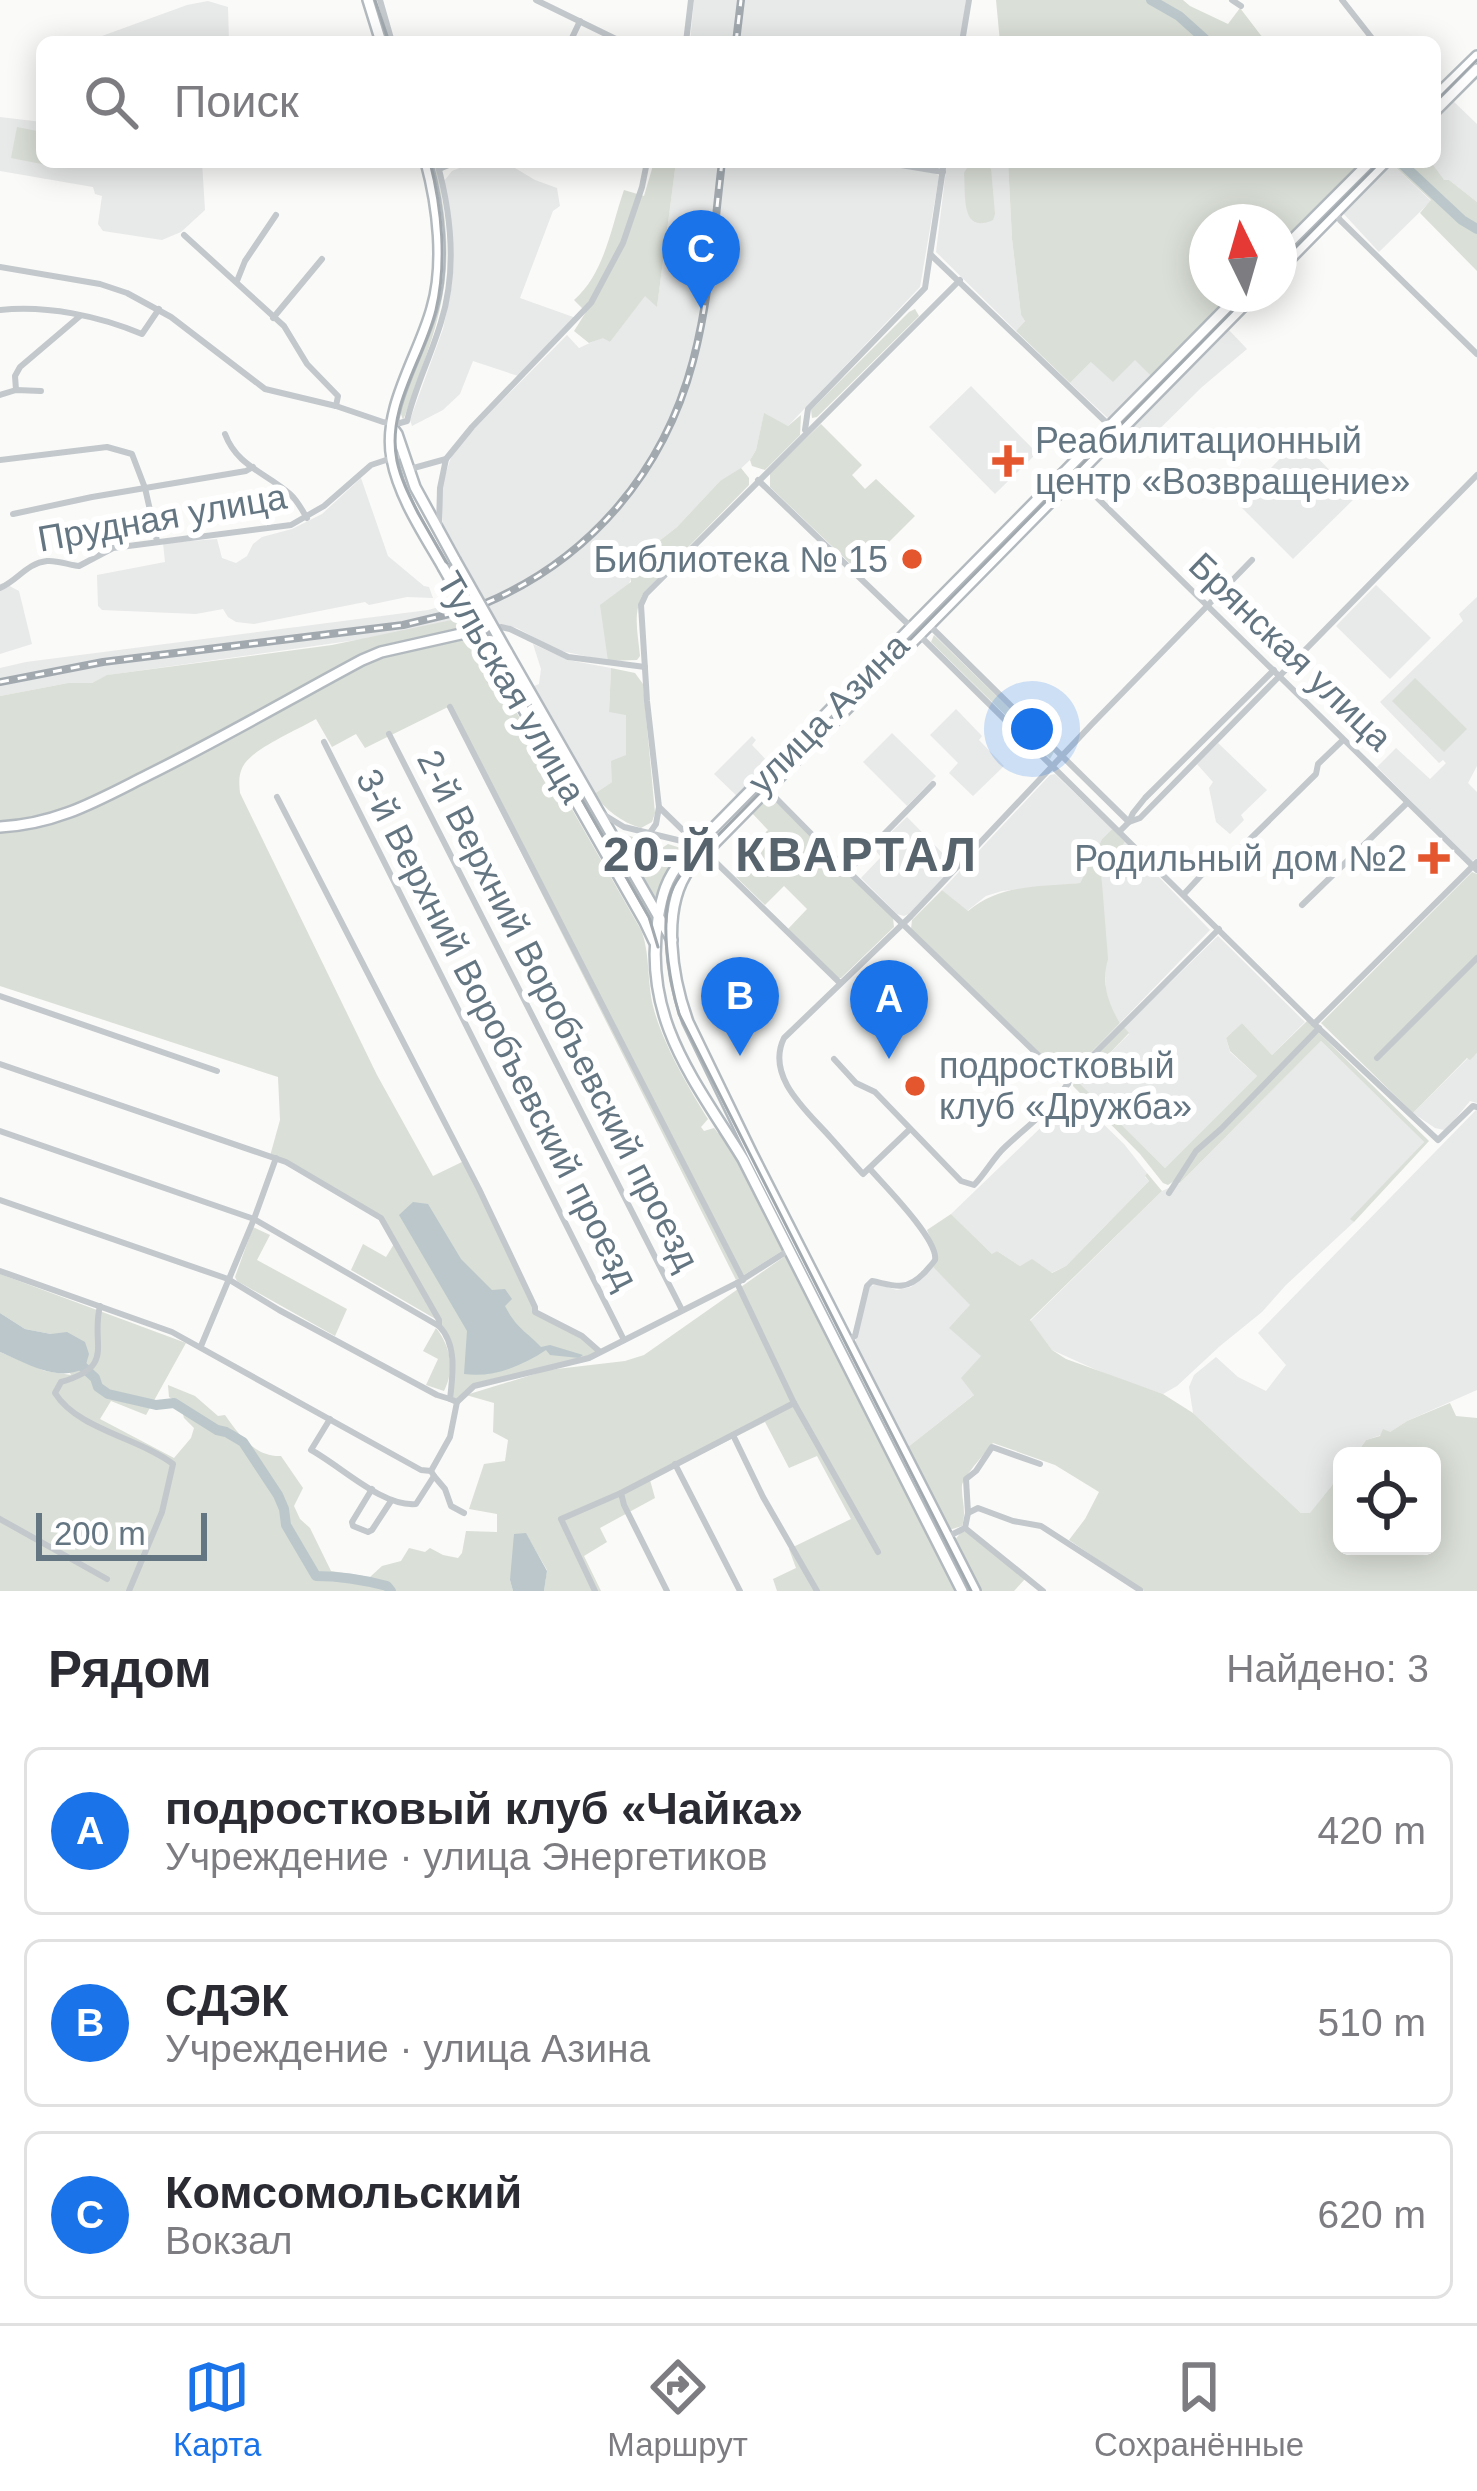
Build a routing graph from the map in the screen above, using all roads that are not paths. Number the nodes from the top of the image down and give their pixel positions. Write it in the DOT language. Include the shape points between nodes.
graph roads {
  1 [pos="368,0"];
  2 [pos="380,0"];
  3 [pos="536,0"];
  4 [pos="691,0"];
  5 [pos="969,0"];
  6 [pos="1232,0"];
  7 [pos="1342,0"];
  8 [pos="1241,6"];
  9 [pos="580,21"];
  10 [pos="379,36"];
  11 [pos="390,36"];
  12 [pos="573,36"];
  13 [pos="610,36"];
  14 [pos="687,36"];
  15 [pos="963,36"];
  16 [pos="1371,36"];
  17 [pos="1477,56"];
  18 [pos="1477,69"];
  19 [pos="1443,89"];
  20 [pos="427,168"];
  21 [pos="439,168"];
  22 [pos="646,168"];
  23 [pos="919,168"];
  24 [pos="943,168"];
  25 [pos="1365,168"];
  26 [pos="1378,168"];
  27 [pos="943,172"];
  28 [pos="1331,208"];
  29 [pos="276,214"];
  30 [pos="184,235"];
  31 [pos="1297,237"];
  32 [pos="1297,249"];
  33 [pos="931,255"];
  34 [pos="322,259"];
  35 [pos="0,267"];
  36 [pos="960,280"];
  37 [pos="237,281"];
  38 [pos="916,297"];
  39 [pos="159,309"];
  40 [pos="0,310"];
  41 [pos="930,310"];
  42 [pos="1223,312"];
  43 [pos="1237,312"];
  44 [pos="80,316"];
  45 [pos="273,317"];
  46 [pos="1477,354"];
  47 [pos="16,390"];
  48 [pos="41,391"];
  49 [pos="0,395"];
  50 [pos="336,406"];
  51 [pos="393,425"];
  52 [pos="1114,429"];
  53 [pos="225,434"];
  54 [pos="805,434"];
  55 [pos="404,454"];
  56 [pos="391,457"];
  57 [pos="0,460"];
  58 [pos="446,460"];
  59 [pos="254,467"];
  60 [pos="408,470"];
  61 [pos="1071,473"];
  62 [pos="1477,476"];
  63 [pos="758,480"];
  64 [pos="145,488"];
  65 [pos="13,514"];
  66 [pos="308,518"];
  67 [pos="437,530"];
  68 [pos="157,541"];
  69 [pos="1252,560"];
  70 [pos="0,588"];
  71 [pos="1207,608"];
  72 [pos="925,622"];
  73 [pos="501,627"];
  74 [pos="474,631"];
  75 [pos="915,631"];
  76 [pos="645,667"];
  77 [pos="1277,673"];
  78 [pos="450,707"];
  79 [pos="389,734"];
  80 [pos="1343,740"];
  81 [pos="324,742"];
  82 [pos="1063,757"];
  83 [pos="1053,767"];
  84 [pos="933,784"];
  85 [pos="767,789"];
  86 [pos="277,796"];
  87 [pos="1407,802"];
  88 [pos="659,807"];
  89 [pos="601,813"];
  90 [pos="1129,822"];
  91 [pos="0,827"];
  92 [pos="1119,830"];
  93 [pos="649,834"];
  94 [pos="1240,848"];
  95 [pos="702,849"];
  96 [pos="1475,866"];
  97 [pos="1208,868"];
  98 [pos="848,872"];
  99 [pos="1184,894"];
  100 [pos="1302,905"];
  101 [pos="658,916"];
  102 [pos="902,924"];
  103 [pos="1219,929"];
  104 [pos="672,940"];
  105 [pos="654,941"];
  106 [pos="1477,958"];
  107 [pos="840,983"];
  108 [pos="0,996"];
  109 [pos="1317,1026"];
  110 [pos="1377,1058"];
  111 [pos="834,1059"];
  112 [pos="0,1064"];
  113 [pos="217,1071"];
  114 [pos="1068,1084"];
  115 [pos="1477,1107"];
  116 [pos="734,1116"];
  117 [pos="721,1123"];
  118 [pos="910,1129"];
  119 [pos="0,1131"];
  120 [pos="276,1158"];
  121 [pos="867,1171"];
  122 [pos="1169,1193"];
  123 [pos="0,1200"];
  124 [pos="254,1219"];
  125 [pos="789,1250"];
  126 [pos="0,1270"];
  127 [pos="228,1279"];
  128 [pos="740,1282"];
  129 [pos="100,1306"];
  130 [pos="682,1310"];
  131 [pos="439,1326"];
  132 [pos="624,1340"];
  133 [pos="847,1341"];
  134 [pos="201,1346"];
  135 [pos="599,1351"];
  136 [pos="453,1400"];
  137 [pos="794,1403"];
  138 [pos="330,1419"];
  139 [pos="733,1435"];
  140 [pos="675,1464"];
  141 [pos="1040,1464"];
  142 [pos="432,1473"];
  143 [pos="371,1489"];
  144 [pos="621,1493"];
  145 [pos="391,1501"];
  146 [pos="464,1513"];
  147 [pos="968,1513"];
  148 [pos="0,1519"];
  149 [pos="964,1528"];
  150 [pos="947,1537"];
  151 [pos="878,1552"];
  152 [pos="107,1579"];
  153 [pos="1140,1590"];
  154 [pos="129,1591"];
  155 [pos="595,1591"];
  156 [pos="667,1591"];
  157 [pos="740,1591"];
  158 [pos="818,1591"];
  159 [pos="962,1591"];
  160 [pos="975,1591"];
  161 [pos="1043,1591"];
  1 -- 10 [label="street"];
  2 -- 11 [label="street"];
  3 -- 9 [label="street"];
  4 -- 14 [label="street"];
  5 -- 15 [label="street"];
  6 -- 8 [label="street"];
  7 -- 16 [label="street"];
  9 -- 12 [label="street"];
  9 -- 13 [label="street"];
  17 -- 19 [label="street"];
  18 -- 19 [label="street"];
  20 -- 51 [label="street, Тульская улица" via="437,284"];
  21 -- 51 [label="street" via="449,227 446,308 407,421"];
  22 -- 58 [label="street" via="591,303"];
  23 -- 27 [label="street"];
  24 -- 27 [label="street"];
  25 -- 28 [label="street"];
  26 -- 28 [label="street"];
  27 -- 33 [label="street"];
  28 -- 31 [label="street"];
  28 -- 32 [label="street"];
  28 -- 46 [label="street"];
  29 -- 37 [label="street"];
  30 -- 37 [label="street"];
  33 -- 36 [label="street"];
  33 -- 38 [label="street"];
  34 -- 45 [label="street"];
  35 -- 39 [label="street" via="100,284"];
  36 -- 41 [label="street"];
  36 -- 52 [label="street"];
  37 -- 45 [label="street"];
  38 -- 41 [label="street"];
  38 -- 54 [label="street" via="808,410"];
  39 -- 44 [label="street" via="142,334"];
  39 -- 50 [label="street" via="265,389"];
  40 -- 44 [label="street"];
  41 -- 54 [label="street"];
  42 -- 52 [label="street, улица Азина"];
  43 -- 52 [label="street, улица Азина"];
  44 -- 47 [label="street" via="20,367"];
  45 -- 50 [label="street" via="338,396"];
  47 -- 48 [label="street"];
  47 -- 49 [label="street"];
  50 -- 51 [label="street"];
  51 -- 55 [label="street, Тульская улица"];
  51 -- 56 [label="street, Тульская улица"];
  52 -- 61 [label="street, улица Азина"];
  53 -- 59 [label="street" via="238,459"];
  54 -- 63 [label="street"];
  55 -- 56 [label="street"];
  55 -- 60 [label="street, Тульская улица"];
  56 -- 66 [label="street, Прудная улица"];
  56 -- 105 [label="street, Тульская улица, bridge" via="443,567"];
  57 -- 64 [label="street" via="107,447 132,454"];
  58 -- 60 [label="street"];
  58 -- 67 [label="street"];
  59 -- 64 [label="street"];
  59 -- 66 [label="street"];
  60 -- 67 [label="street, Тульская улица"];
  61 -- 71 [label="street, Брянская улица"];
  61 -- 72 [label="street, улица Азина"];
  62 -- 77 [label="street"];
  63 -- 75 [label="street"];
  63 -- 76 [label="street" via="646,594"];
  64 -- 65 [label="street"];
  64 -- 68 [label="street"];
  66 -- 68 [label="street, Прудная улица"];
  67 -- 89 [label="street, Тульская улица, bridge"];
  68 -- 70 [label="street, Прудная улица" via="113,548 79,566 39,562"];
  69 -- 71 [label="street"];
  71 -- 77 [label="street, Брянская улица"];
  71 -- 82 [label="street"];
  72 -- 75 [label="street, улица Азина"];
  72 -- 82 [label="street"];
  73 -- 76 [label="street" via="568,657"];
  74 -- 91 [label="street" via="375,655 67,814"];
  75 -- 83 [label="street"];
  75 -- 85 [label="street, улица Азина"];
  75 -- 95 [label="street, улица Азина"];
  76 -- 88 [label="street"];
  77 -- 80 [label="street, Брянская улица"];
  77 -- 90 [label="street"];
  78 -- 128 [label="street"];
  79 -- 130 [label="street, 2-й Верхний Воробъевский проезд"];
  80 -- 87 [label="street, Брянская улица"];
  80 -- 94 [label="street"];
  81 -- 132 [label="street, 3-й Верхний Воробъевский проезд"];
  82 -- 83 [label="street"];
  82 -- 90 [label="street"];
  83 -- 92 [label="street"];
  83 -- 102 [label="street"];
  84 -- 98 [label="street"];
  85 -- 95 [label="street, улица Азина"];
  85 -- 98 [label="street"];
  86 -- 135 [label="street" via="535,1312"];
  87 -- 96 [label="street, Брянская улица"];
  87 -- 100 [label="street"];
  88 -- 93 [label="street"];
  88 -- 95 [label="street"];
  89 -- 93 [label="street"];
  89 -- 101 [label="street, Тульская улица"];
  90 -- 92 [label="street"];
  92 -- 99 [label="street"];
  93 -- 95 [label="street"];
  95 -- 101 [label="street, улица Азина" via="672,873"];
  95 -- 104 [label="street, улица Азина" via="677,889"];
  95 -- 107 [label="street"];
  96 -- 109 [label="street"];
  97 -- 99 [label="street"];
  98 -- 102 [label="street"];
  99 -- 103 [label="street"];
  101 -- 104 [label="street, Тульская улица"];
  101 -- 105 [label="street, улица Азина"];
  102 -- 107 [label="street"];
  102 -- 114 [label="street"];
  103 -- 109 [label="street"];
  103 -- 114 [label="street"];
  104 -- 105 [label="street"];
  104 -- 116 [label="street, улица Азина" via="683,1007"];
  105 -- 117 [label="street, улица Азина" via="664,1020"];
  106 -- 110 [label="street"];
  107 -- 121 [label="street" via="784,1038 780,1059 800,1105"];
  108 -- 113 [label="street"];
  109 -- 115 [label="street" via="1438,1140"];
  109 -- 122 [label="street" via="1196,1151"];
  111 -- 118 [label="street"];
  112 -- 120 [label="street"];
  114 -- 118 [label="street" via="974,1185"];
  116 -- 117 [label="street"];
  116 -- 133 [label="street, улица Азина"];
  117 -- 125 [label="street, улица Азина"];
  118 -- 121 [label="street"];
  119 -- 124 [label="street"];
  120 -- 124 [label="street"];
  120 -- 131 [label="street" via="381,1218"];
  121 -- 133 [label="street" via="923,1231 935,1256 908,1286 872,1281"];
  123 -- 127 [label="street"];
  124 -- 127 [label="street"];
  124 -- 131 [label="street"];
  125 -- 128 [label="street"];
  125 -- 159 [label="street, улица Азина"];
  126 -- 129 [label="street"];
  127 -- 134 [label="street"];
  127 -- 136 [label="street"];
  128 -- 130 [label="street"];
  128 -- 137 [label="street"];
  129 -- 134 [label="street"];
  129 -- 154 [label="street" via="95,1361 56,1393 81,1416 173,1464"];
  130 -- 132 [label="street"];
  131 -- 136 [label="street" via="451,1350"];
  132 -- 135 [label="street"];
  133 -- 150 [label="street, улица Азина"];
  134 -- 138 [label="street"];
  135 -- 136 [label="street"];
  136 -- 142 [label="street" via="450,1437"];
  137 -- 139 [label="street"];
  137 -- 151 [label="street"];
  138 -- 142 [label="street"];
  138 -- 143 [label="street" via="311,1450"];
  139 -- 140 [label="street"];
  139 -- 158 [label="street"];
  140 -- 144 [label="street"];
  140 -- 157 [label="street"];
  141 -- 147 [label="street" via="992,1447 966,1479"];
  142 -- 145 [label="street" via="416,1504"];
  142 -- 146 [label="street"];
  143 -- 145 [label="street"];
  143 -- 145 [label="street" via="352,1526 372,1530"];
  144 -- 155 [label="street" via="561,1519"];
  144 -- 156 [label="street"];
  147 -- 149 [label="street"];
  147 -- 153 [label="street" via="978,1508 1041,1526"];
  148 -- 152 [label="street"];
  149 -- 150 [label="street"];
  149 -- 161 [label="street"];
  150 -- 160 [label="street, улица Азина"];
}
